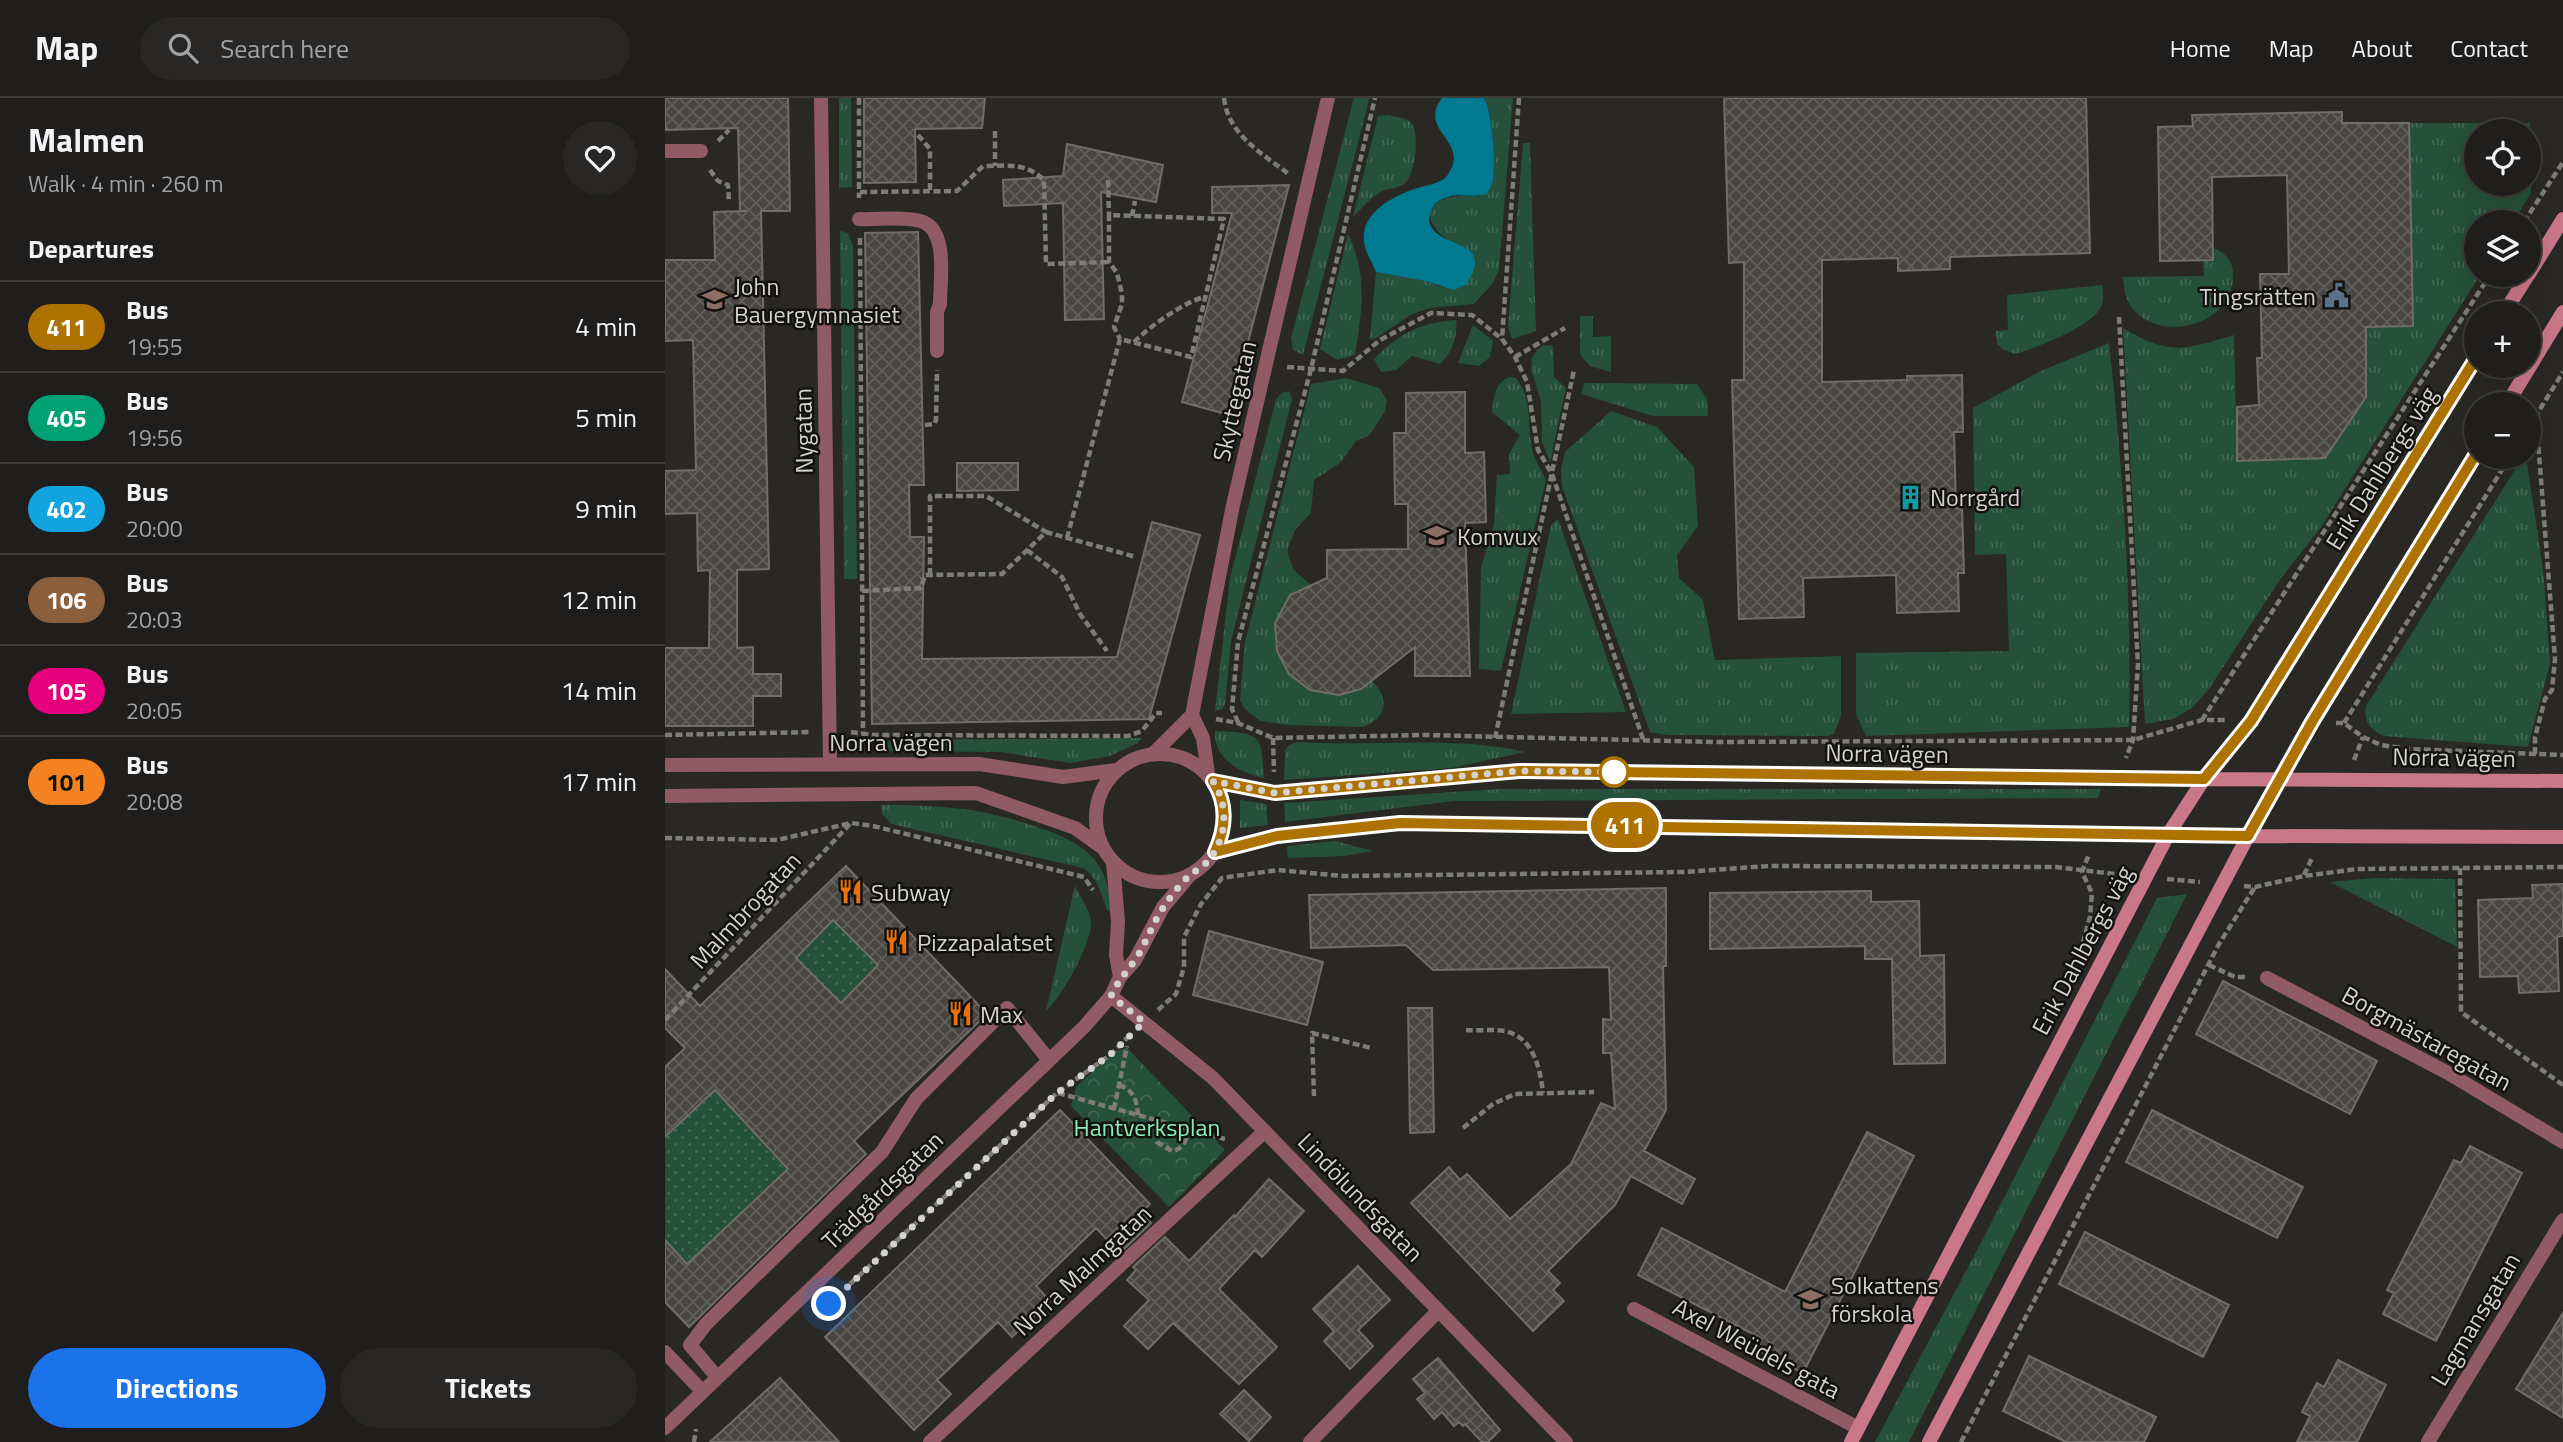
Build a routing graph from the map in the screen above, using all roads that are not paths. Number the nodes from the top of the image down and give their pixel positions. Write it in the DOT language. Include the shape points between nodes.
graph roads {
  1 [pos="821,98"];
  2 [pos="1328,98"];
  3 [pos="665,151"];
  4 [pos="701,151"];
  5 [pos="859,219"];
  6 [pos="2563,219"];
  7 [pos="2541,254"];
  8 [pos="2563,312"];
  9 [pos="937,351"];
  10 [pos="2464,377"];
  11 [pos="2514,392"];
  12 [pos="2467,469"];
  13 [pos="1192,715"];
  14 [pos="1154,753"];
  15 [pos="830,764"];
  16 [pos="665,765"];
  17 [pos="1116,770"];
  18 [pos="1210,777"];
  19 [pos="2204,779"];
  20 [pos="2281,779"];
  21 [pos="2563,781"];
  22 [pos="665,796"];
  23 [pos="2169,833"];
  24 [pos="2248,836"];
  25 [pos="2563,837"];
  26 [pos="1103,848"];
  27 [pos="1215,852"];
  28 [pos="1113,862"];
  29 [pos="1190,875"];
  30 [pos="1120,977"];
  31 [pos="2267,978"];
  32 [pos="1111,996"];
  33 [pos="1049,1060"];
  34 [pos="1265,1130"];
  35 [pos="2563,1142"];
  36 [pos="2563,1220"];
  37 [pos="1634,1309"];
  38 [pos="1438,1311"];
  39 [pos="665,1352"];
  40 [pos="717,1377"];
  41 [pos="702,1391"];
  42 [pos="665,1428"];
  43 [pos="1858,1428"];
  44 [pos="930,1442"];
  45 [pos="1310,1442"];
  46 [pos="1566,1442"];
  47 [pos="1851,1442"];
  48 [pos="1929,1442"];
  49 [pos="2427,1442"];
  1 -- 15 [label="street, Nygatan"];
  2 -- 13 [label="street, Skyttegatan" via="1233,505"];
  3 -- 4 [label="street"];
  5 -- 9 [label="street" via="919,220 937,234"];
  6 -- 7 [label="main road"];
  8 -- 11 [label="main road"];
  10 -- 19 [label="main road, Erik Dahlbergs väg" via="2251,721"];
  12 -- 20 [label="main road"];
  13 -- 14 [label="street"];
  13 -- 18 [label="street" via="1203,738"];
  14 -- 17 [label="street, Norra vägen"];
  14 -- 18 [label="street, Norra vägen" via="1179,756"];
  15 -- 16 [label="street, Norra vägen"];
  15 -- 17 [label="street, Norra vägen" via="979,764 1063,777"];
  17 -- 26 [label="street" via="1098,799 1097,832"];
  18 -- 19 [label="street, Norra vägen" via="1275,793 1519,771"];
  18 -- 27 [label="street" via="1223,803 1224,820"];
  19 -- 20 [label="main road, Norra vägen"];
  19 -- 23 [label="main road, Erik Dahlbergs väg"];
  20 -- 21 [label="main road, Norra vägen"];
  20 -- 24 [label="main road"];
  22 -- 26 [label="street" via="977,793 1075,828"];
  23 -- 24 [label="street"];
  23 -- 27 [label="street" via="1400,823 1277,836"];
  23 -- 43 [label="main road, Erik Dahlbergs väg"];
  24 -- 25 [label="main road"];
  24 -- 48 [label="main road"];
  26 -- 28 [label="street"];
  27 -- 29 [label="street"];
  28 -- 29 [label="street" via="1126,873 1158,882"];
  28 -- 30 [label="street"];
  29 -- 30 [label="street, Trädgårdsgatan" via="1163,907 1135,960"];
  30 -- 32 [label="street, Trädgårdsgatan"];
  31 -- 35 [label="street, Borgmästaregatan" via="2448,1073"];
  32 -- 33 [label="street, Trädgårdsgatan"];
  32 -- 34 [label="street, Lindölundsgatan" via="1213,1078"];
  33 -- 40 [label="street, Trädgårdsgatan"];
  33 -- 40 [label="street" via="1007,1008 916,1099 882,1152 706,1324 690,1345"];
  34 -- 38 [label="street, Lindölundsgatan"];
  34 -- 44 [label="street, Norra Malmgatan"];
  36 -- 49 [label="street, Lagmansgatan"];
  37 -- 43 [label="street, Axel Weüdels gata"];
  38 -- 45 [label="street"];
  38 -- 46 [label="street, Lindölundsgatan"];
  39 -- 41 [label="street"];
  40 -- 41 [label="street, Trädgårdsgatan"];
  41 -- 42 [label="street, Trädgårdsgatan"];
  43 -- 47 [label="main road, Erik Dahlbergs väg"];
}
